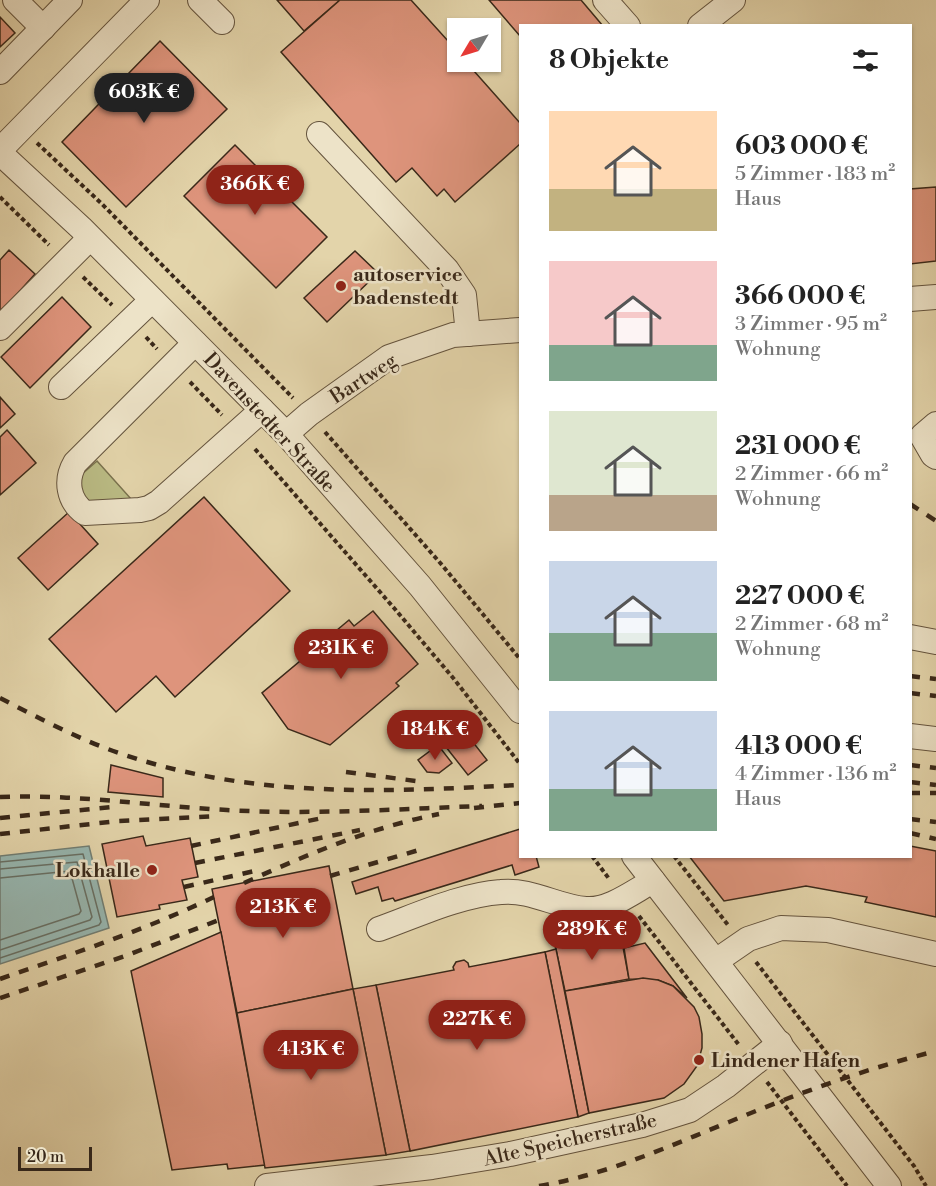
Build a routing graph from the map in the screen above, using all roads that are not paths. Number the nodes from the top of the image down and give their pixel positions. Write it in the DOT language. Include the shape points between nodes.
graph roads {
  1 [pos="15,0"];
  2 [pos="70,0"];
  3 [pos="147,0"];
  4 [pos="200,0"];
  5 [pos="605,0"];
  6 [pos="733,0"];
  7 [pos="222,22"];
  8 [pos="626,24"];
  9 [pos="703,24"];
  10 [pos="44,28"];
  11 [pos="0,72"];
  12 [pos="319,134"];
  13 [pos="0,151"];
  14 [pos="90,238"];
  15 [pos="936,297"];
  16 [pos="912,299"];
  17 [pos="152,300"];
  18 [pos="0,328"];
  19 [pos="519,330"];
  20 [pos="468,334"];
  21 [pos="195,343"];
  22 [pos="61,387"];
  23 [pos="262,410"];
  24 [pos="936,424"];
  25 [pos="286,434"];
  26 [pos="936,457"];
  27 [pos="912,637"];
  28 [pos="936,642"];
  29 [pos="519,710"];
  30 [pos="912,736"];
  31 [pos="936,739"];
  32 [pos="636,858"];
  33 [pos="653,881"];
  34 [pos="379,929"];
  35 [pos="936,954"];
  36 [pos="716,961"];
  37 [pos="780,1043"];
  38 [pos="433,1177"];
  39 [pos="267,1186"];
  40 [pos="889,1186"];
  1 -- 10 [label="street"];
  2 -- 10 [label="street"];
  3 -- 13 [label="street"];
  4 -- 7 [label="street"];
  5 -- 8 [label="street"];
  6 -- 9 [label="street"];
  10 -- 11 [label="street"];
  12 -- 20 [label="street" via="447,270 464,296"];
  13 -- 14 [label="street, Davenstedter Straße"];
  14 -- 17 [label="street, Davenstedter Straße"];
  14 -- 18 [label="street"];
  15 -- 16 [label="street"];
  17 -- 21 [label="street, Davenstedter Straße"];
  17 -- 22 [label="street"];
  19 -- 20 [label="street, Bartweg"];
  20 -- 25 [label="street, Bartweg" via="453,335 389,357"];
  21 -- 23 [label="street, Davenstedter Straße"];
  21 -- 23 [label="street" via="75,463 68,479 80,510 85,513 149,508"];
  23 -- 25 [label="street, Davenstedter Straße"];
  24 -- 26 [label="street" via="922,436"];
  25 -- 29 [label="street, Davenstedter Straße" via="420,586"];
  27 -- 28 [label="street"];
  30 -- 31 [label="street"];
  32 -- 33 [label="street"];
  33 -- 34 [label="street" via="611,904 588,909 532,894 504,891 477,895"];
  33 -- 36 [label="street"];
  35 -- 36 [label="street" via="828,930 781,928 748,939"];
  36 -- 37 [label="street"];
  37 -- 38 [label="street, Alte Speicherstraße" via="690,1110"];
  37 -- 40 [label="street"];
  38 -- 39 [label="street, Alte Speicherstraße"];
}
